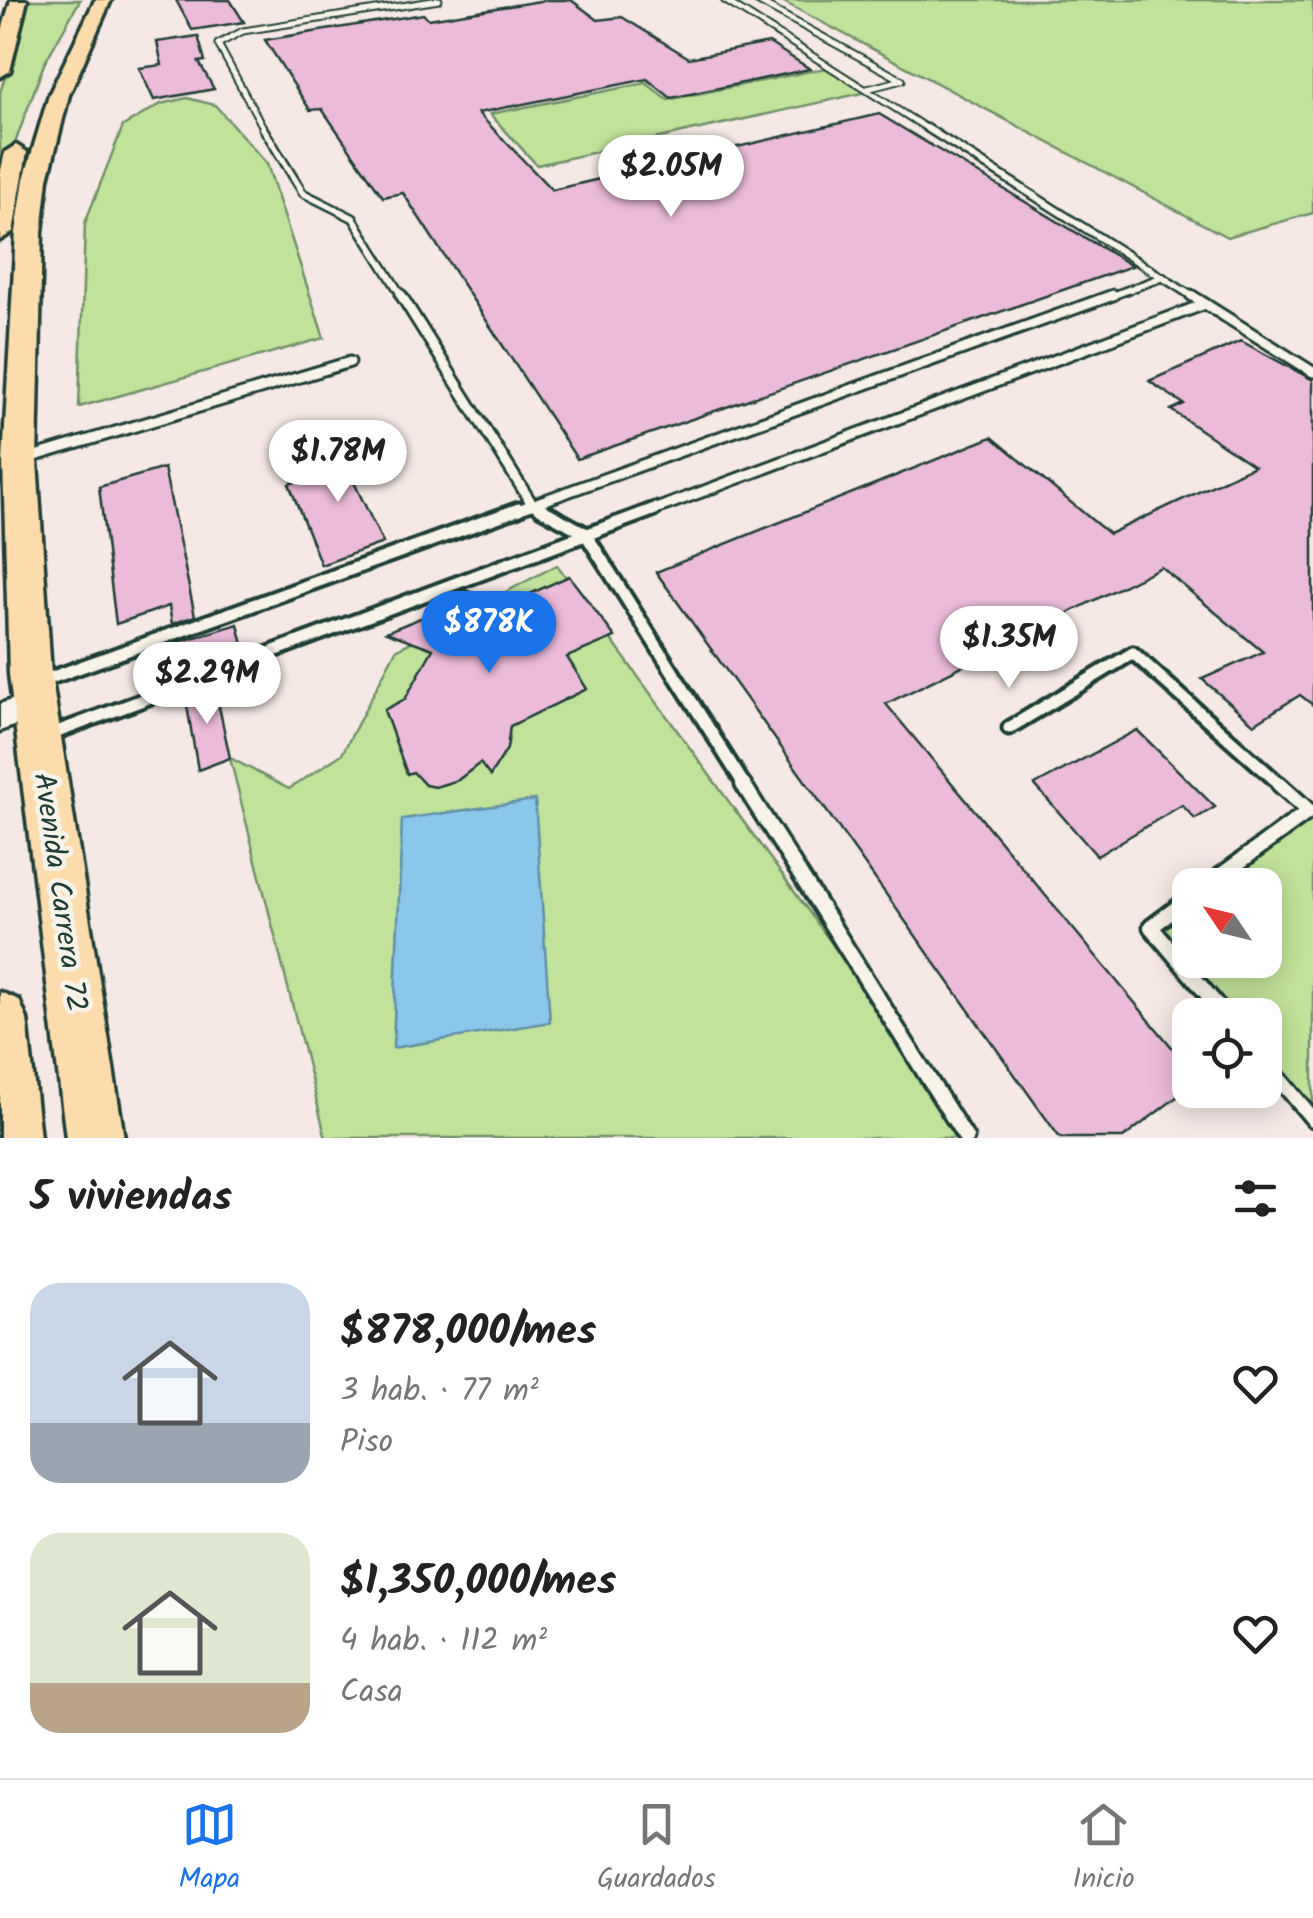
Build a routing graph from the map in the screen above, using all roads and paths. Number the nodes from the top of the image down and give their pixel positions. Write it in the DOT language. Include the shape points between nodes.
graph roads {
  1 [pos="19,0"];
  2 [pos="85,0"];
  3 [pos="103,0"];
  4 [pos="440,0"];
  5 [pos="724,0"];
  6 [pos="755,0"];
  7 [pos="0,71"];
  8 [pos="867,88"];
  9 [pos="14,163"];
  10 [pos="36,179"];
  11 [pos="0,232"];
  12 [pos="1163,277"];
  13 [pos="1206,304"];
  14 [pos="350,362"];
  15 [pos="1313,372"];
  16 [pos="20,461"];
  17 [pos="532,504"];
  18 [pos="585,533"];
  19 [pos="26,712"];
  20 [pos="1009,728"];
  21 [pos="1231,868"];
  22 [pos="1172,911"];
  23 [pos="1172,951"];
  24 [pos="1194,978"];
  25 [pos="1211,998"];
  26 [pos="0,1020"];
  27 [pos="1282,1082"];
  28 [pos="1313,1119"];
  29 [pos="10,1138"];
  30 [pos="94,1138"];
  31 [pos="966,1138"];
  1 -- 7 [label="highway"];
  2 -- 9 [label="highway"];
  3 -- 10 [label="highway, Avenida Carrera 72" via="65,80"];
  4 -- 17 [label="lane" via="242,31 218,44 303,193 353,218"];
  5 -- 8 [label="lane"];
  6 -- 8 [label="lane" via="902,80"];
  8 -- 12 [label="lane"];
  9 -- 10 [label="highway"];
  9 -- 11 [label="highway"];
  10 -- 16 [label="highway, Avenida Carrera 72"];
  12 -- 13 [label="lane"];
  12 -- 17 [label="lane"];
  13 -- 15 [label="lane"];
  13 -- 18 [label="lane"];
  14 -- 16 [label="lane"];
  16 -- 19 [label="highway, Avenida Carrera 72"];
  17 -- 18 [label="lane"];
  17 -- 19 [label="lane"];
  18 -- 19 [label="lane"];
  18 -- 31 [label="lane"];
  19 -- 30 [label="highway, Avenida Carrera 72"];
  20 -- 21 [label="lane" via="1133,654 1308,811"];
  22 -- 23 [label="lane" via="1151,926"];
  24 -- 25 [label="lane"];
  26 -- 29 [label="highway"];
  27 -- 28 [label="lane"];
}
